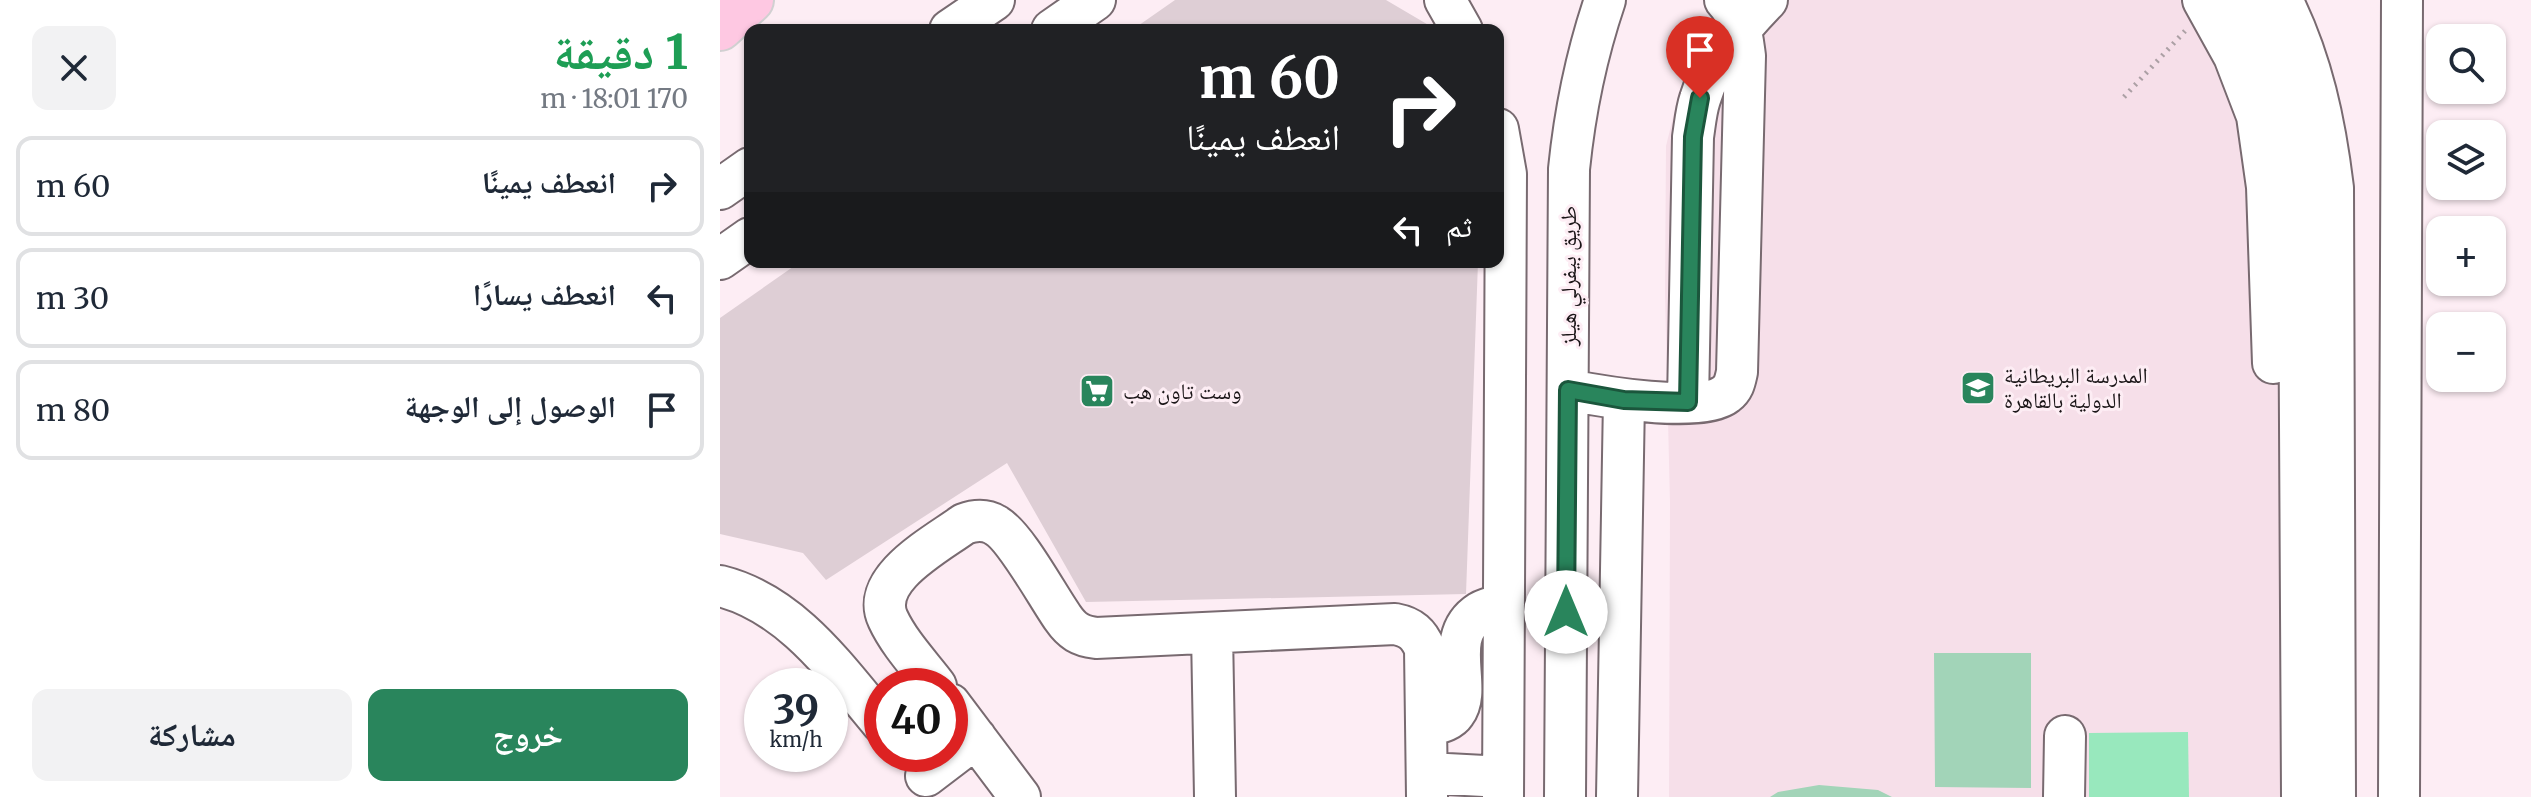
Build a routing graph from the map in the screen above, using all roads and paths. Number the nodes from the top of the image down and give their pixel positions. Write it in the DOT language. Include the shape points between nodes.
graph roads {
  1 [pos="751,0"];
  2 [pos="994,0"];
  3 [pos="1095,0"];
  4 [pos="1445,0"];
  5 [pos="1605,0"];
  6 [pos="2282,0"];
  7 [pos="2402,0"];
  8 [pos="2218,2"];
  9 [pos="1745,9"];
  10 [pos="959,24"];
  11 [pos="1061,24"];
  12 [pos="1459,24"];
  13 [pos="720,28"];
  14 [pos="2124,97"];
  15 [pos="1504,163"];
  16 [pos="744,172"];
  17 [pos="720,189"];
  18 [pos="744,242"];
  19 [pos="720,259"];
  20 [pos="2274,386"];
  21 [pos="1568,390"];
  22 [pos="1624,400"];
  23 [pos="720,586"];
  24 [pos="1504,604"];
  25 [pos="1212,633"];
  26 [pos="922,668"];
  27 [pos="864,703"];
  28 [pos="1427,726"];
  29 [pos="968,728"];
  30 [pos="2065,736"];
  31 [pos="976,738"];
  32 [pos="926,776"];
  33 [pos="1428,785"];
  34 [pos="1503,787"];
  35 [pos="1020,797"];
  36 [pos="1215,797"];
  37 [pos="1565,797"];
  38 [pos="1617,797"];
  39 [pos="2064,797"];
  40 [pos="2302,797"];
  41 [pos="2335,797"];
  42 [pos="2399,797"];
  1 -- 13 [label="main road"];
  2 -- 10 [label="street"];
  3 -- 11 [label="street"];
  4 -- 12 [label="street"];
  5 -- 21 [label="street, طريق بيفرلي هيلز" via="1575,112 1569,169"];
  6 -- 41 [label="street" via="2313,76 2333,188"];
  7 -- 42 [label="street"];
  8 -- 14 [label="path"];
  8 -- 20 [label="street" via="2257,116 2267,187"];
  8 -- 40 [label="street" via="2273,69 2293,153 2299,239"];
  9 -- 22 [label="street" via="1735,384 1711,400"];
  15 -- 24 [label="street"];
  16 -- 17 [label="street"];
  18 -- 19 [label="street"];
  21 -- 22 [label="street"];
  21 -- 37 [label="street, طريق بيفرلي هيلز"];
  22 -- 38 [label="street"];
  23 -- 27 [label="street" via="765,605 799,629"];
  24 -- 28 [label="street" via="1468,624 1460,637 1460,704 1454,715"];
  24 -- 34 [label="street"];
  25 -- 26 [label="street" via="1083,636 1071,629 1006,534 987,521 975,520 888,586 886,615"];
  25 -- 28 [label="street" via="1406,626 1419,635 1425,649"];
  25 -- 36 [label="street"];
  28 -- 33 [label="street"];
  29 -- 31 [label="street"];
  30 -- 39 [label="street"];
  31 -- 32 [label="street"];
  31 -- 35 [label="street"];
  33 -- 34 [label="street"];
}
